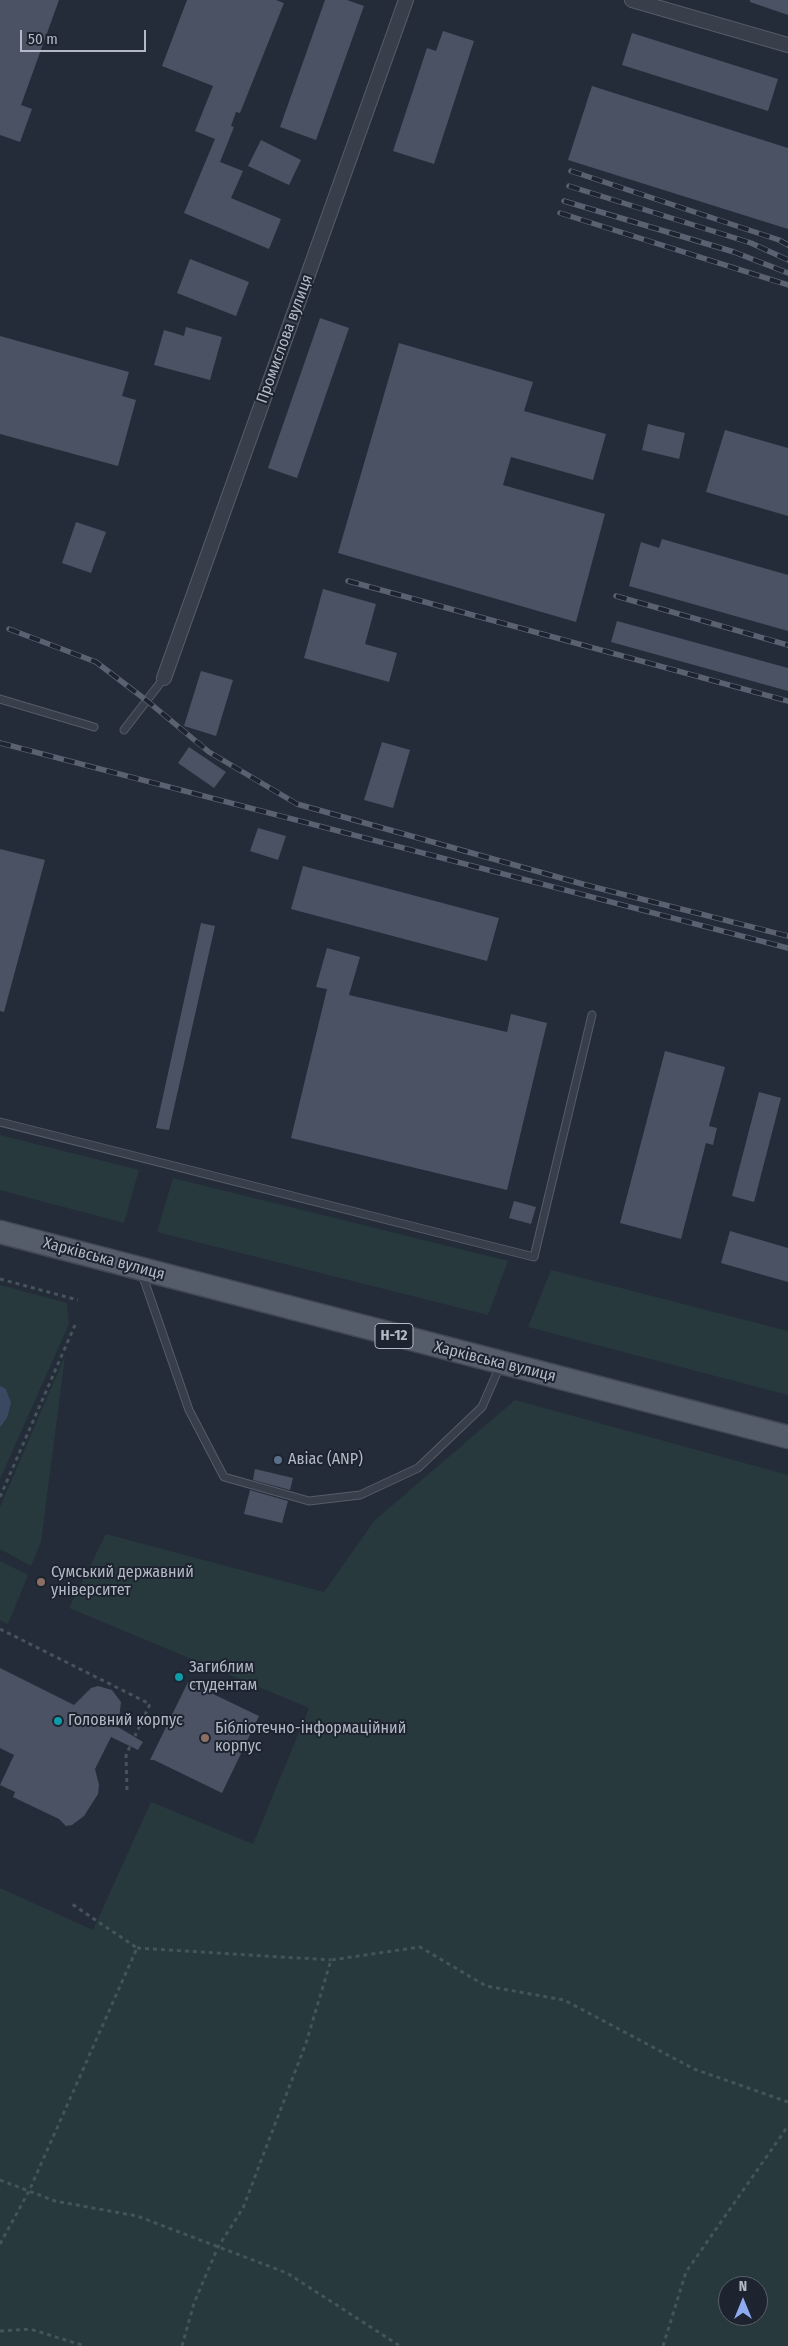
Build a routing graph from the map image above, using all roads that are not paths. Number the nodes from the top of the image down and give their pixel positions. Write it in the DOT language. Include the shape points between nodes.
graph roads {
  1 [pos="406,0"];
  2 [pos="632,0"];
  3 [pos="788,45"];
  4 [pos="164,678"];
  5 [pos="0,699"];
  6 [pos="94,727"];
  7 [pos="124,730"];
  8 [pos="592,1015"];
  9 [pos="0,1122"];
  10 [pos="0,1232"];
  11 [pos="141,1269"];
  12 [pos="501,1363"];
  13 [pos="788,1437"];
  1 -- 4 [label="street, Промислова вулиця"];
  2 -- 3 [label="street"];
  4 -- 7 [label="lane"];
  5 -- 6 [label="lane"];
  8 -- 9 [label="lane" via="534,1258"];
  10 -- 11 [label="main road, Харківська вулиця / Н-12"];
  11 -- 12 [label="main road, Харківська вулиця / Н-12"];
  11 -- 12 [label="lane" via="189,1410 224,1477 309,1501 360,1495 418,1468 482,1407"];
  12 -- 13 [label="main road, Харківська вулиця / Н-12"];
}
